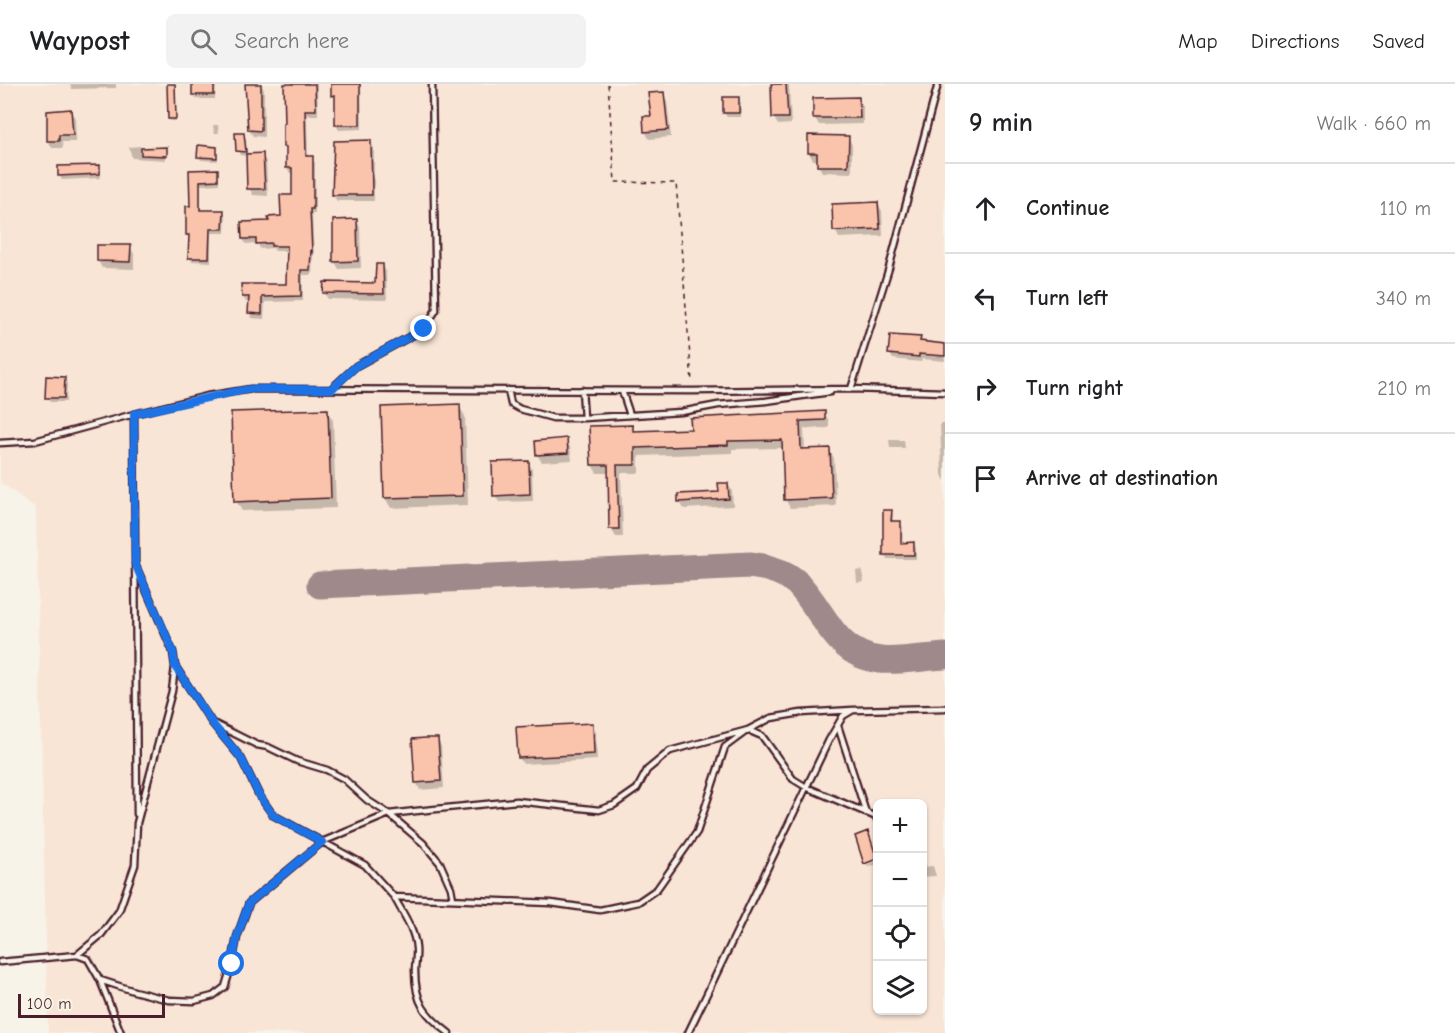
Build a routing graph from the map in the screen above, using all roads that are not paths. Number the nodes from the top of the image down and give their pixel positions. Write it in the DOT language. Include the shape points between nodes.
graph roads {
  1 [pos="432,84"];
  2 [pos="938,84"];
  3 [pos="332,389"];
  4 [pos="850,389"];
  5 [pos="508,390"];
  6 [pos="582,390"];
  7 [pos="622,391"];
  8 [pos="945,392"];
  9 [pos="134,414"];
  10 [pos="630,416"];
  11 [pos="584,418"];
  12 [pos="0,443"];
  13 [pos="135,564"];
  14 [pos="175,666"];
  15 [pos="945,708"];
  16 [pos="853,710"];
  17 [pos="212,723"];
  18 [pos="838,726"];
  19 [pos="748,730"];
  20 [pos="806,788"];
  21 [pos="866,813"];
  22 [pos="389,814"];
  23 [pos="873,817"];
  24 [pos="137,823"];
  25 [pos="322,842"];
  26 [pos="394,897"];
  27 [pos="453,899"];
  28 [pos="77,955"];
  29 [pos="0,962"];
  30 [pos="100,980"];
  31 [pos="121,1033"];
  32 [pos="449,1033"];
  33 [pos="688,1033"];
  1 -- 3 [label="lane" via="436,310 424,329 356,366"];
  2 -- 4 [label="lane" via="889,268"];
  3 -- 5 [label="lane"];
  3 -- 9 [label="lane" via="251,389"];
  4 -- 7 [label="lane"];
  4 -- 8 [label="lane"];
  4 -- 10 [label="lane"];
  5 -- 6 [label="lane"];
  5 -- 11 [label="lane" via="511,404 520,409 553,418"];
  6 -- 7 [label="lane"];
  6 -- 11 [label="lane"];
  7 -- 10 [label="lane"];
  9 -- 12 [label="lane" via="35,441"];
  9 -- 13 [label="lane"];
  10 -- 11 [label="lane"];
  13 -- 14 [label="lane" via="173,651"];
  13 -- 24 [label="lane"];
  14 -- 17 [label="lane"];
  14 -- 24 [label="lane"];
  15 -- 16 [label="lane"];
  16 -- 18 [label="lane" via="846,713"];
  16 -- 19 [label="lane" via="771,718"];
  17 -- 22 [label="lane" via="282,756 327,770"];
  17 -- 25 [label="lane" via="241,758 273,815"];
  18 -- 20 [label="lane"];
  18 -- 21 [label="lane"];
  19 -- 20 [label="lane" via="762,736 793,780"];
  19 -- 22 [label="lane" via="670,752 647,770 637,789 614,805 598,810 517,801"];
  19 -- 27 [label="lane" via="725,747 697,832 657,889 638,902 600,910 551,903"];
  20 -- 21 [label="lane"];
  20 -- 33 [label="lane"];
  21 -- 23 [label="lane"];
  22 -- 25 [label="lane"];
  22 -- 27 [label="lane" via="440,863"];
  24 -- 28 [label="lane" via="135,865 119,910 101,935"];
  25 -- 26 [label="lane" via="365,866"];
  25 -- 30 [label="lane" via="249,903 225,987 213,996 194,1001 170,1000"];
  26 -- 27 [label="lane"];
  26 -- 32 [label="lane" via="416,947 419,1000 429,1018"];
  28 -- 29 [label="lane"];
  28 -- 30 [label="lane" via="88,959"];
  30 -- 31 [label="lane"];
}
